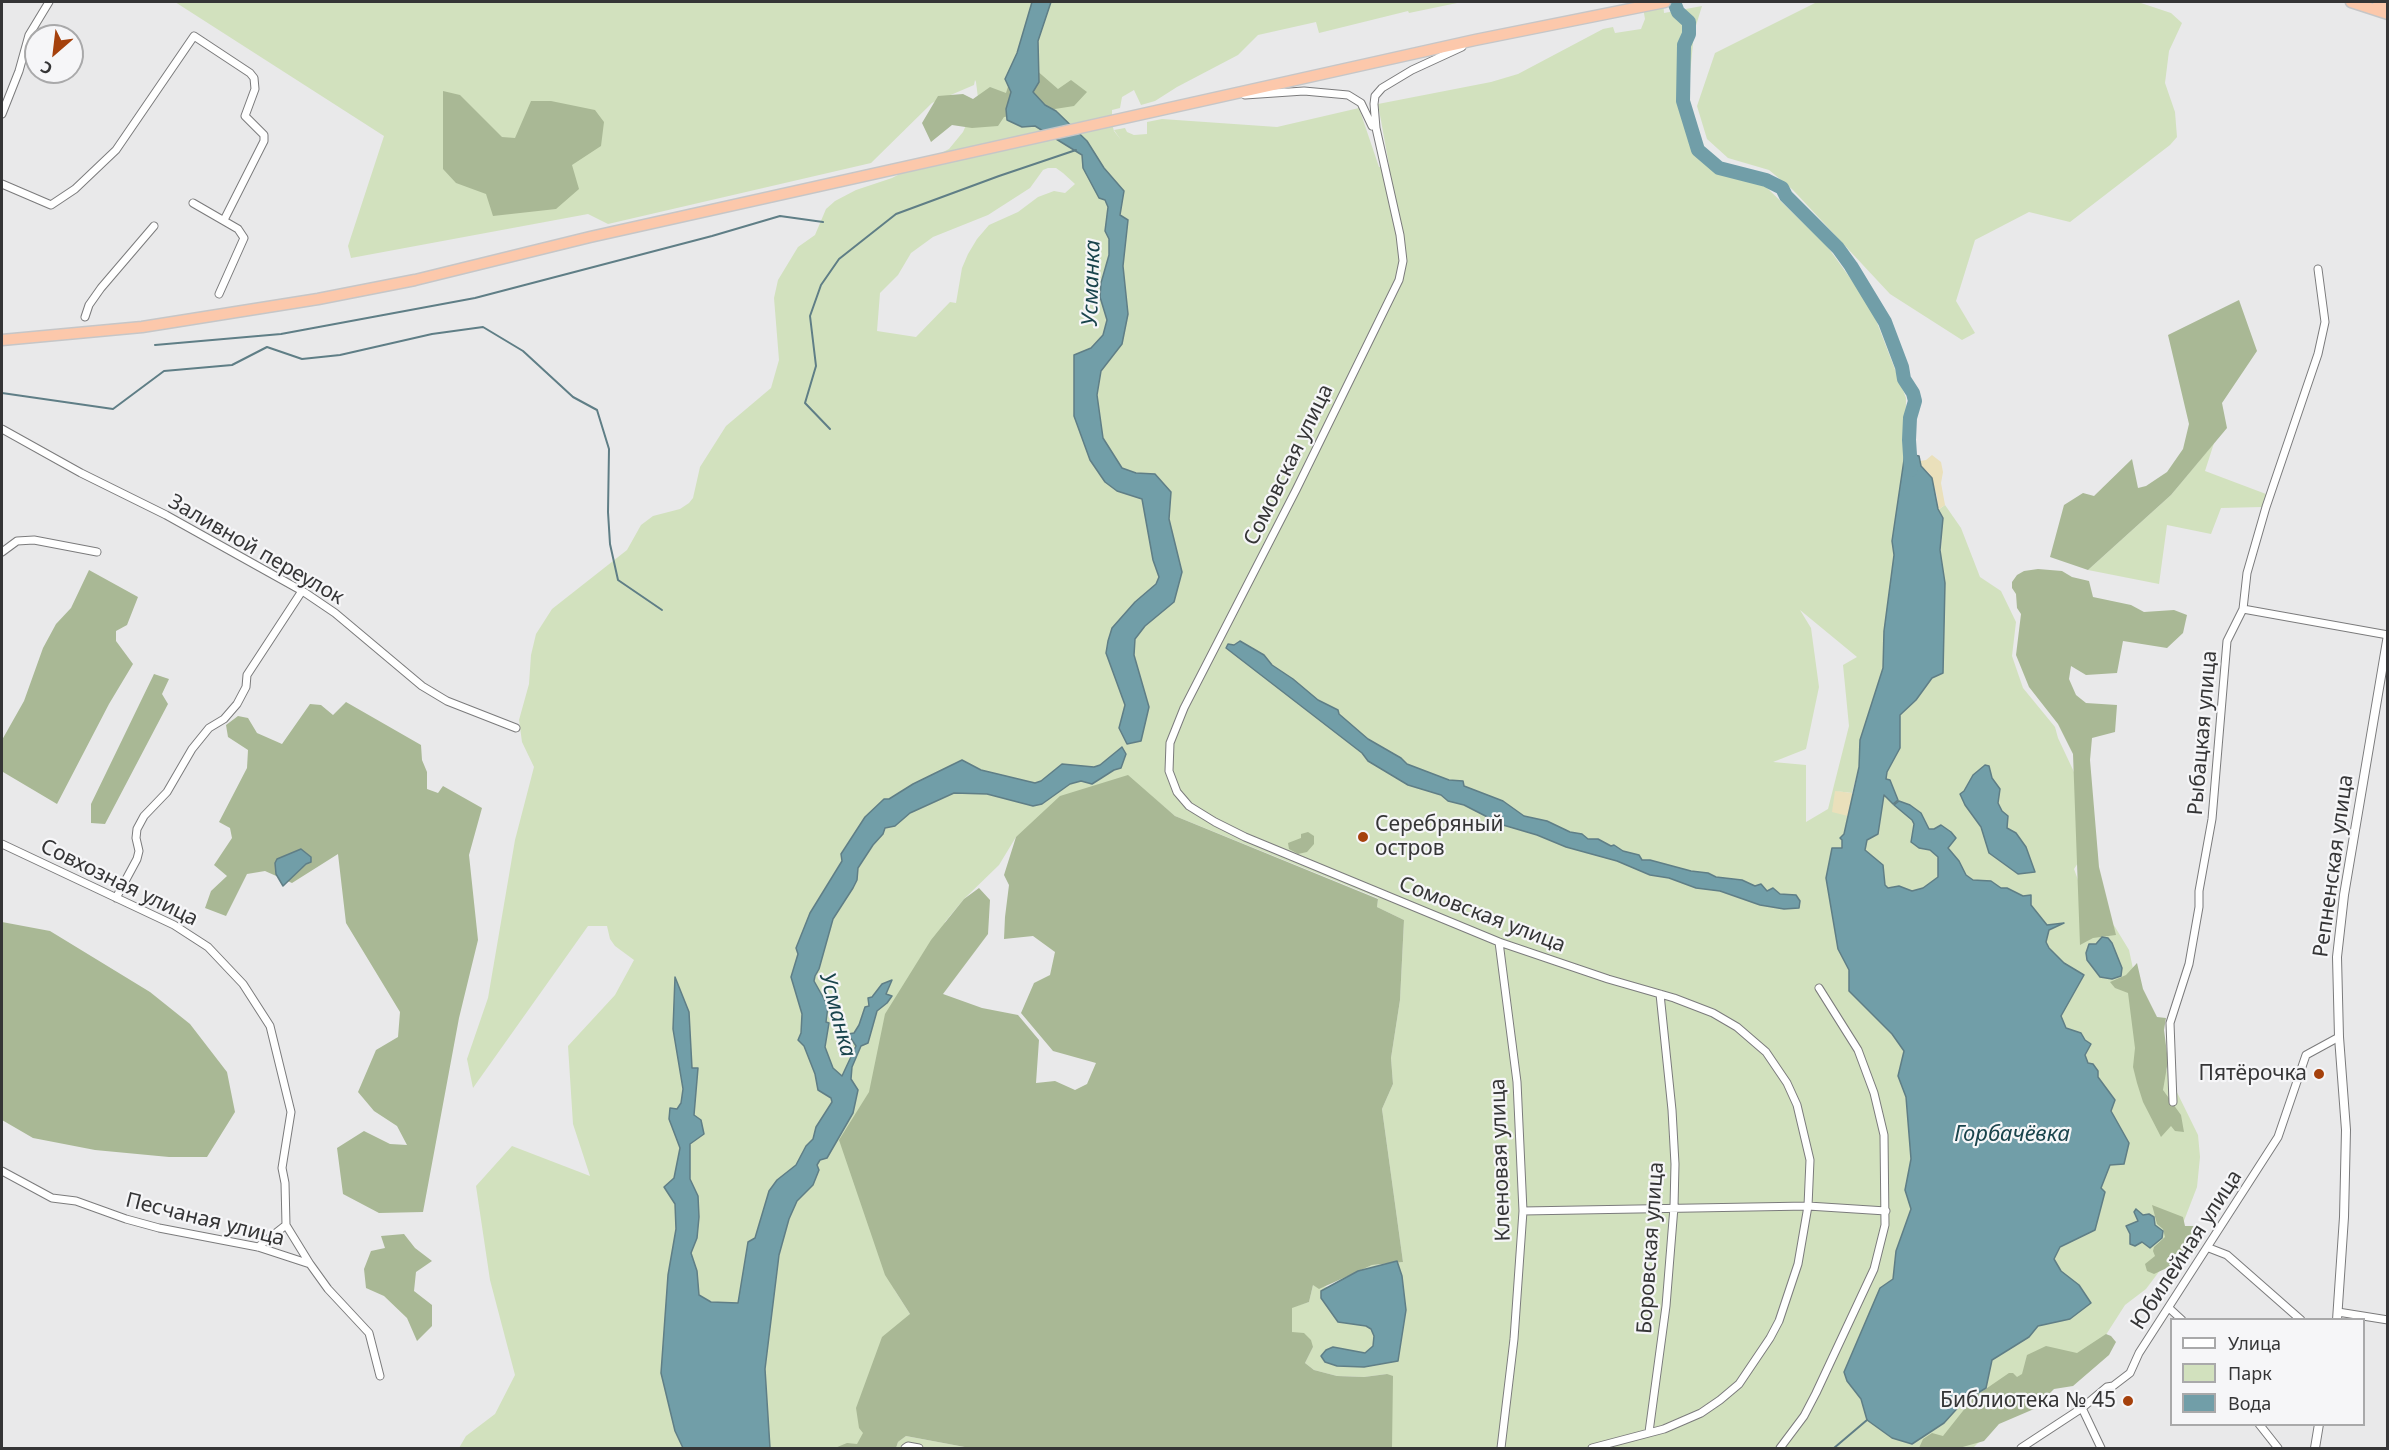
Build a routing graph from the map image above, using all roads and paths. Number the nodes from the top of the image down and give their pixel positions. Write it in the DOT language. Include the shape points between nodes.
graph roads {
  1 [pos="49,2"];
  2 [pos="1665,2"];
  3 [pos="2351,2"];
  4 [pos="2378,2"];
  5 [pos="2388,4"];
  6 [pos="2388,14"];
  7 [pos="1475,40"];
  8 [pos="1222,97"];
  9 [pos="2,114"];
  10 [pos="1384,162"];
  11 [pos="2,184"];
  12 [pos="193,203"];
  13 [pos="224,220"];
  14 [pos="154,226"];
  15 [pos="2318,270"];
  16 [pos="219,294"];
  17 [pos="85,317"];
  18 [pos="2,340"];
  19 [pos="2,429"];
  20 [pos="2,552"];
  21 [pos="96,552"];
  22 [pos="302,591"];
  23 [pos="2242,609"];
  24 [pos="2388,635"];
  25 [pos="516,728"];
  26 [pos="2,844"];
  27 [pos="116,898"];
  28 [pos="1499,942"];
  29 [pos="1820,988"];
  30 [pos="1660,994"];
  31 [pos="2339,1037"];
  32 [pos="2173,1101"];
  33 [pos="2,1171"];
  34 [pos="1808,1206"];
  35 [pos="1674,1207"];
  36 [pos="1523,1211"];
  37 [pos="1886,1211"];
  38 [pos="286,1226"];
  39 [pos="258,1247"];
  40 [pos="2209,1248"];
  41 [pos="310,1264"];
  42 [pos="2169,1308"];
  43 [pos="2337,1316"];
  44 [pos="2180,1318"];
  45 [pos="2299,1318"];
  46 [pos="2362,1318"];
  47 [pos="2365,1318"];
  48 [pos="2388,1320"];
  49 [pos="380,1376"];
  50 [pos="2082,1408"];
  51 [pos="2260,1426"];
  52 [pos="2319,1426"];
  53 [pos="1649,1432"];
  54 [pos="905,1449"];
  55 [pos="919,1449"];
  56 [pos="1501,1449"];
  57 [pos="1592,1449"];
  58 [pos="1780,1449"];
  59 [pos="2021,1449"];
  60 [pos="2101,1449"];
  61 [pos="2278,1449"];
  62 [pos="2314,1449"];
  1 -- 9 [label="street" via="29,35"];
  2 -- 7 [label="highway"];
  3 -- 6 [label="highway"];
  4 -- 5 [label="highway"];
  7 -- 8 [label="highway"];
  7 -- 10 [label="street" via="1412,70 1377,93 1374,109"];
  8 -- 10 [label="street" via="1304,91 1352,96 1367,111"];
  8 -- 18 [label="highway" via="590,237 415,280 142,327"];
  10 -- 28 [label="street, Сомовская улица" via="1402,246 1397,285 1184,708 1170,743 1169,771 1181,797 1215,822"];
  11 -- 13 [label="street" via="51,205 75,189 116,150 194,36 254,78 255,89 245,116 264,135"];
  12 -- 13 [label="street"];
  13 -- 16 [label="street" via="244,238"];
  14 -- 17 [label="street" via="101,288"];
  15 -- 23 [label="street, Рыбацкая улица" via="2325,322 2318,354 2266,507 2247,573"];
  19 -- 22 [label="street, Заливной переулок"];
  20 -- 21 [label="street" via="17,541 34,540"];
  22 -- 25 [label="street, Заливной переулок" via="335,613 422,686 447,701"];
  22 -- 27 [label="street" via="247,675 237,704 192,749 167,792 144,816 136,837 140,851"];
  23 -- 24 [label="street"];
  23 -- 32 [label="street, Рыбацкая улица" via="2227,641 2212,819 2199,907 2189,964 2170,1023"];
  24 -- 31 [label="street, Репненская улица" via="2344,895 2337,957"];
  26 -- 27 [label="street, Совхозная улица"];
  27 -- 38 [label="street, Совхозная улица" via="174,925 208,947 243,984 270,1026 291,1112 282,1168"];
  28 -- 30 [label="street, Сомовская улица"];
  28 -- 36 [label="street, Кленовая улица" via="1517,1082"];
  29 -- 37 [label="street" via="1855,1044 1869,1077 1884,1135"];
  30 -- 34 [label="street, Сомовская улица" via="1726,1020 1766,1052 1780,1071 1797,1105 1807,1144"];
  30 -- 35 [label="street, Боровская улица" via="1672,1110"];
  31 -- 40 [label="street, Юбилейная улица" via="2306,1055 2278,1137"];
  31 -- 43 [label="street, Репненская улица" via="2346,1130"];
  33 -- 39 [label="street, Песчаная улица" via="52,1198 76,1201 159,1228"];
  34 -- 35 [label="street"];
  34 -- 37 [label="street"];
  34 -- 53 [label="street, Сомовская улица" via="1798,1263 1786,1301 1770,1338 1746,1376 1692,1419"];
  35 -- 36 [label="street"];
  35 -- 53 [label="street, Боровская улица"];
  36 -- 56 [label="street, Кленовая улица"];
  37 -- 58 [label="street" via="1874,1269 1804,1416"];
  38 -- 39 [label="street"];
  38 -- 41 [label="street"];
  39 -- 41 [label="street, Песчаная улица"];
  40 -- 42 [label="street, Юбилейная улица"];
  40 -- 45 [label="street" via="2227,1255"];
  41 -- 49 [label="street, Песчаная улица" via="369,1333"];
  42 -- 44 [label="street"];
  42 -- 50 [label="street, Юбилейная улица" via="2130,1373"];
  43 -- 46 [label="street"];
  47 -- 48 [label="street"];
  50 -- 59 [label="street, Юбилейная улица"];
  50 -- 60 [label="street"];
  51 -- 61 [label="street"];
  52 -- 62 [label="street"];
  53 -- 57 [label="street, Сомовская улица"];
  54 -- 55 [label="street"];
}
